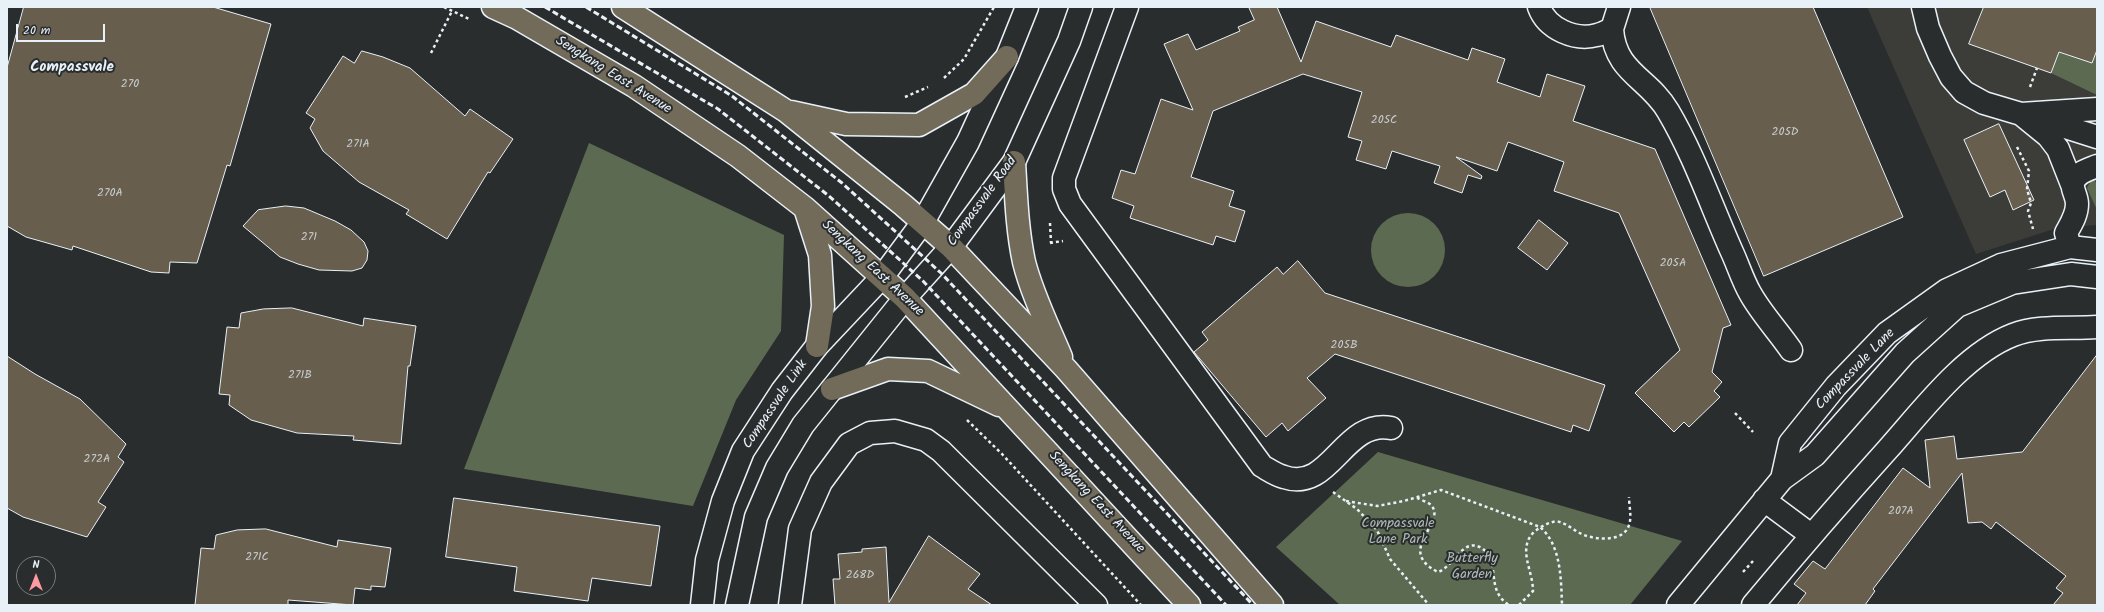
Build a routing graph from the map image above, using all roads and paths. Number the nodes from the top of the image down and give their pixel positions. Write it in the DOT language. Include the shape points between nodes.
graph roads {
  1 [pos="493,7"];
  2 [pos="623,7"];
  3 [pos="994,7"];
  4 [pos="1027,7"];
  5 [pos="1081,7"];
  6 [pos="1127,7"];
  7 [pos="1540,7"];
  8 [pos="1619,7"];
  9 [pos="1923,7"];
  10 [pos="452,11"];
  11 [pos="1612,29"];
  12 [pos="431,53"];
  13 [pos="1007,57"];
  14 [pos="940,82"];
  15 [pos="934,85"];
  16 [pos="900,98"];
  17 [pos="2097,109"];
  18 [pos="786,111"];
  19 [pos="2021,114"];
  20 [pos="2097,137"];
  21 [pos="1014,162"];
  22 [pos="2097,166"];
  23 [pos="2073,187"];
  24 [pos="806,208"];
  25 [pos="923,222"];
  26 [pos="1060,242"];
  27 [pos="1051,243"];
  28 [pos="951,247"];
  29 [pos="2070,247"];
  30 [pos="2097,250"];
  31 [pos="883,276"];
  32 [pos="2097,277"];
  33 [pos="906,298"];
  34 [pos="2097,327"];
  35 [pos="2065,329"];
  36 [pos="2097,340"];
  37 [pos="817,346"];
  38 [pos="1791,350"];
  39 [pos="1066,369"];
  40 [pos="832,389"];
  41 [pos="1010,410"];
  42 [pos="1735,413"];
  43 [pos="962,416"];
  44 [pos="1391,428"];
  45 [pos="1752,432"];
  46 [pos="1782,479"];
  47 [pos="1629,497"];
  48 [pos="1417,498"];
  49 [pos="1764,500"];
  50 [pos="1346,501"];
  51 [pos="1357,509"];
  52 [pos="1540,526"];
  53 [pos="1811,535"];
  54 [pos="702,605"];
  55 [pos="737,605"];
  56 [pos="790,605"];
  57 [pos="1096,605"];
  58 [pos="1141,605"];
  59 [pos="1189,605"];
  60 [pos="1272,605"];
  61 [pos="1429,605"];
  62 [pos="1509,605"];
  63 [pos="1519,605"];
  64 [pos="1562,605"];
  65 [pos="1678,605"];
  66 [pos="1753,605"];
  1 -- 24 [label="main road, Sengkang East Avenue" via="517,18 634,86 738,156"];
  2 -- 18 [label="main road"];
  3 -- 14 [label="path" via="964,59"];
  4 -- 13 [label="street"];
  5 -- 21 [label="street, Compassvale Road" via="1069,41"];
  6 -- 44 [label="street" via="1068,165 1063,186 1070,204 1262,466 1285,478 1302,479 1317,475 1360,434 1379,426"];
  7 -- 11 [label="street" via="1552,24 1565,33 1597,35"];
  8 -- 11 [label="street"];
  9 -- 19 [label="street" via="1928,28 1940,56 1951,77 1964,92 1984,103"];
  10 -- 12 [label="path"];
  11 -- 38 [label="street" via="1617,54 1667,110 1685,144 1750,294"];
  13 -- 18 [label="main road" via="974,94 919,125 846,124"];
  13 -- 25 [label="street" via="968,142"];
  15 -- 16 [label="path"];
  17 -- 19 [label="street"];
  18 -- 25 [label="main road"];
  19 -- 20 [label="street"];
  19 -- 23 [label="street" via="2048,136 2058,149"];
  21 -- 28 [label="street, Compassvale Road"];
  21 -- 39 [label="main road" via="1024,262"];
  22 -- 23 [label="street" via="2080,173 2075,178"];
  23 -- 29 [label="street" via="2077,203 2075,217 2066,233"];
  24 -- 31 [label="main road, Sengkang East Avenue"];
  24 -- 37 [label="main road" via="820,255 823,306"];
  25 -- 28 [label="main road"];
  25 -- 31 [label="street"];
  26 -- 27 [label="path"];
  28 -- 33 [label="street, Compassvale Road"];
  28 -- 39 [label="main road"];
  29 -- 30 [label="street, Compassvale Lane"];
  29 -- 46 [label="street, Compassvale Lane" via="2001,265 1947,290 1887,333 1836,386 1790,444"];
  31 -- 33 [label="main road, Sengkang East Avenue"];
  31 -- 37 [label="street, Compassvale Link"];
  32 -- 46 [label="street, Compassvale Lane" via="2071,274 2012,283 1957,306 1905,353 1815,455"];
  33 -- 40 [label="street"];
  33 -- 41 [label="main road, Sengkang East Avenue"];
  34 -- 35 [label="street"];
  35 -- 36 [label="street"];
  35 -- 53 [label="street" via="2028,331 2013,335 1985,350 1943,387"];
  37 -- 54 [label="street, Compassvale Link" via="782,390 743,451 723,501 707,560"];
  39 -- 60 [label="main road"];
  40 -- 41 [label="main road" via="888,369 928,371"];
  40 -- 55 [label="street" via="804,425 777,468 756,517"];
  41 -- 59 [label="main road, Sengkang East Avenue"];
  42 -- 45 [label="path"];
  43 -- 58 [label="path" via="1007,460"];
  46 -- 49 [label="street, Compassvale Lane"];
  47 -- 52 [label="path" via="1629,525 1625,532 1616,536 1591,537 1556,521"];
  48 -- 50 [label="path" via="1377,506"];
  48 -- 52 [label="path" via="1442,490"];
  48 -- 62 [label="path" via="1431,505 1434,512 1434,521 1421,541 1421,553 1426,563 1438,572 1445,570 1464,548 1478,546 1487,552 1492,561 1497,594"];
  49 -- 53 [label="street"];
  49 -- 65 [label="street, Compassvale Lane"];
  51 -- 61 [label="path" via="1377,530 1390,559"];
  52 -- 63 [label="path" via="1527,541 1526,548 1533,591"];
  52 -- 64 [label="path" via="1554,544"];
  53 -- 66 [label="street"];
  56 -- 57 [label="street" via="800,529 821,482 849,444 870,433 895,431 926,440 941,451"];
}
